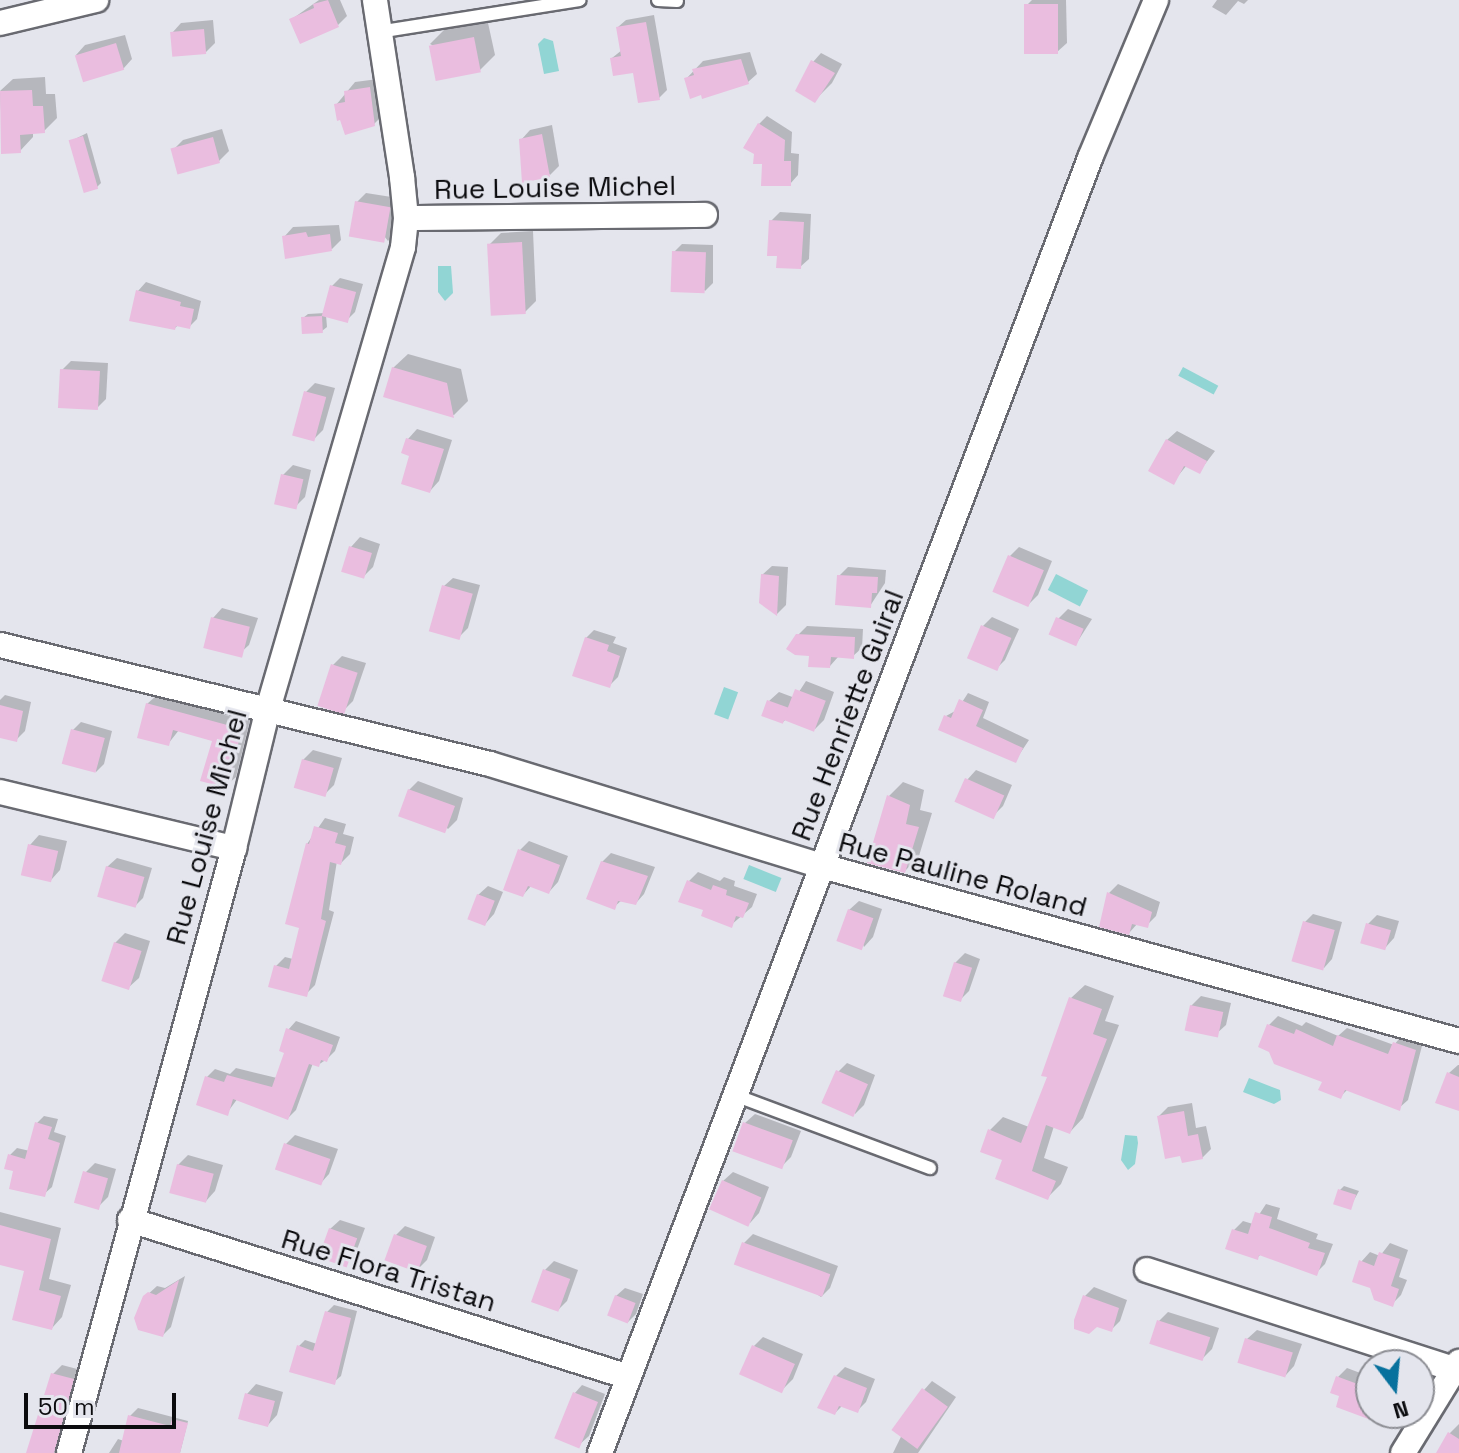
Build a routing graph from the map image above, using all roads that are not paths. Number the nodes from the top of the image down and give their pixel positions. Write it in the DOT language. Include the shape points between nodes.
graph roads {
  1 [pos="96,0"];
  2 [pos="375,0"];
  3 [pos="579,0"];
  4 [pos="658,0"];
  5 [pos="1156,0"];
  6 [pos="677,1"];
  7 [pos="0,23"];
  8 [pos="378,32"];
  9 [pos="705,215"];
  10 [pos="406,218"];
  11 [pos="0,645"];
  12 [pos="268,709"];
  13 [pos="0,792"];
  14 [pos="234,848"];
  15 [pos="822,866"];
  16 [pos="1459,1041"];
  17 [pos="737,1096"];
  18 [pos="930,1168"];
  19 [pos="130,1220"];
  20 [pos="1147,1270"];
  21 [pos="1456,1366"];
  22 [pos="629,1377"];
  23 [pos="69,1453"];
  24 [pos="600,1453"];
  25 [pos="1403,1453"];
  1 -- 7 [label="street"];
  2 -- 8 [label="street, Rue Louise Michel"];
  3 -- 8 [label="lane"];
  4 -- 6 [label="lane"];
  5 -- 15 [label="street, Rue Henriette Guiral" via="1090,158"];
  8 -- 10 [label="street, Rue Louise Michel"];
  9 -- 10 [label="street, Rue Louise Michel"];
  10 -- 12 [label="street, Rue Louise Michel" via="403,247"];
  11 -- 12 [label="street, Rue Pauline Roland"];
  12 -- 14 [label="street, Rue Louise Michel"];
  12 -- 15 [label="street, Rue Pauline Roland" via="490,764"];
  13 -- 14 [label="street"];
  14 -- 19 [label="street, Rue Louise Michel"];
  15 -- 16 [label="street, Rue Pauline Roland"];
  15 -- 17 [label="street, Rue Henriette Guiral"];
  17 -- 18 [label="lane"];
  17 -- 22 [label="street, Rue Henriette Guiral"];
  19 -- 22 [label="street, Rue Flora Tristan"];
  19 -- 23 [label="street, Rue Louise Michel"];
  20 -- 21 [label="street"];
  21 -- 25 [label="street"];
  22 -- 24 [label="street, Rue Henriette Guiral"];
}
